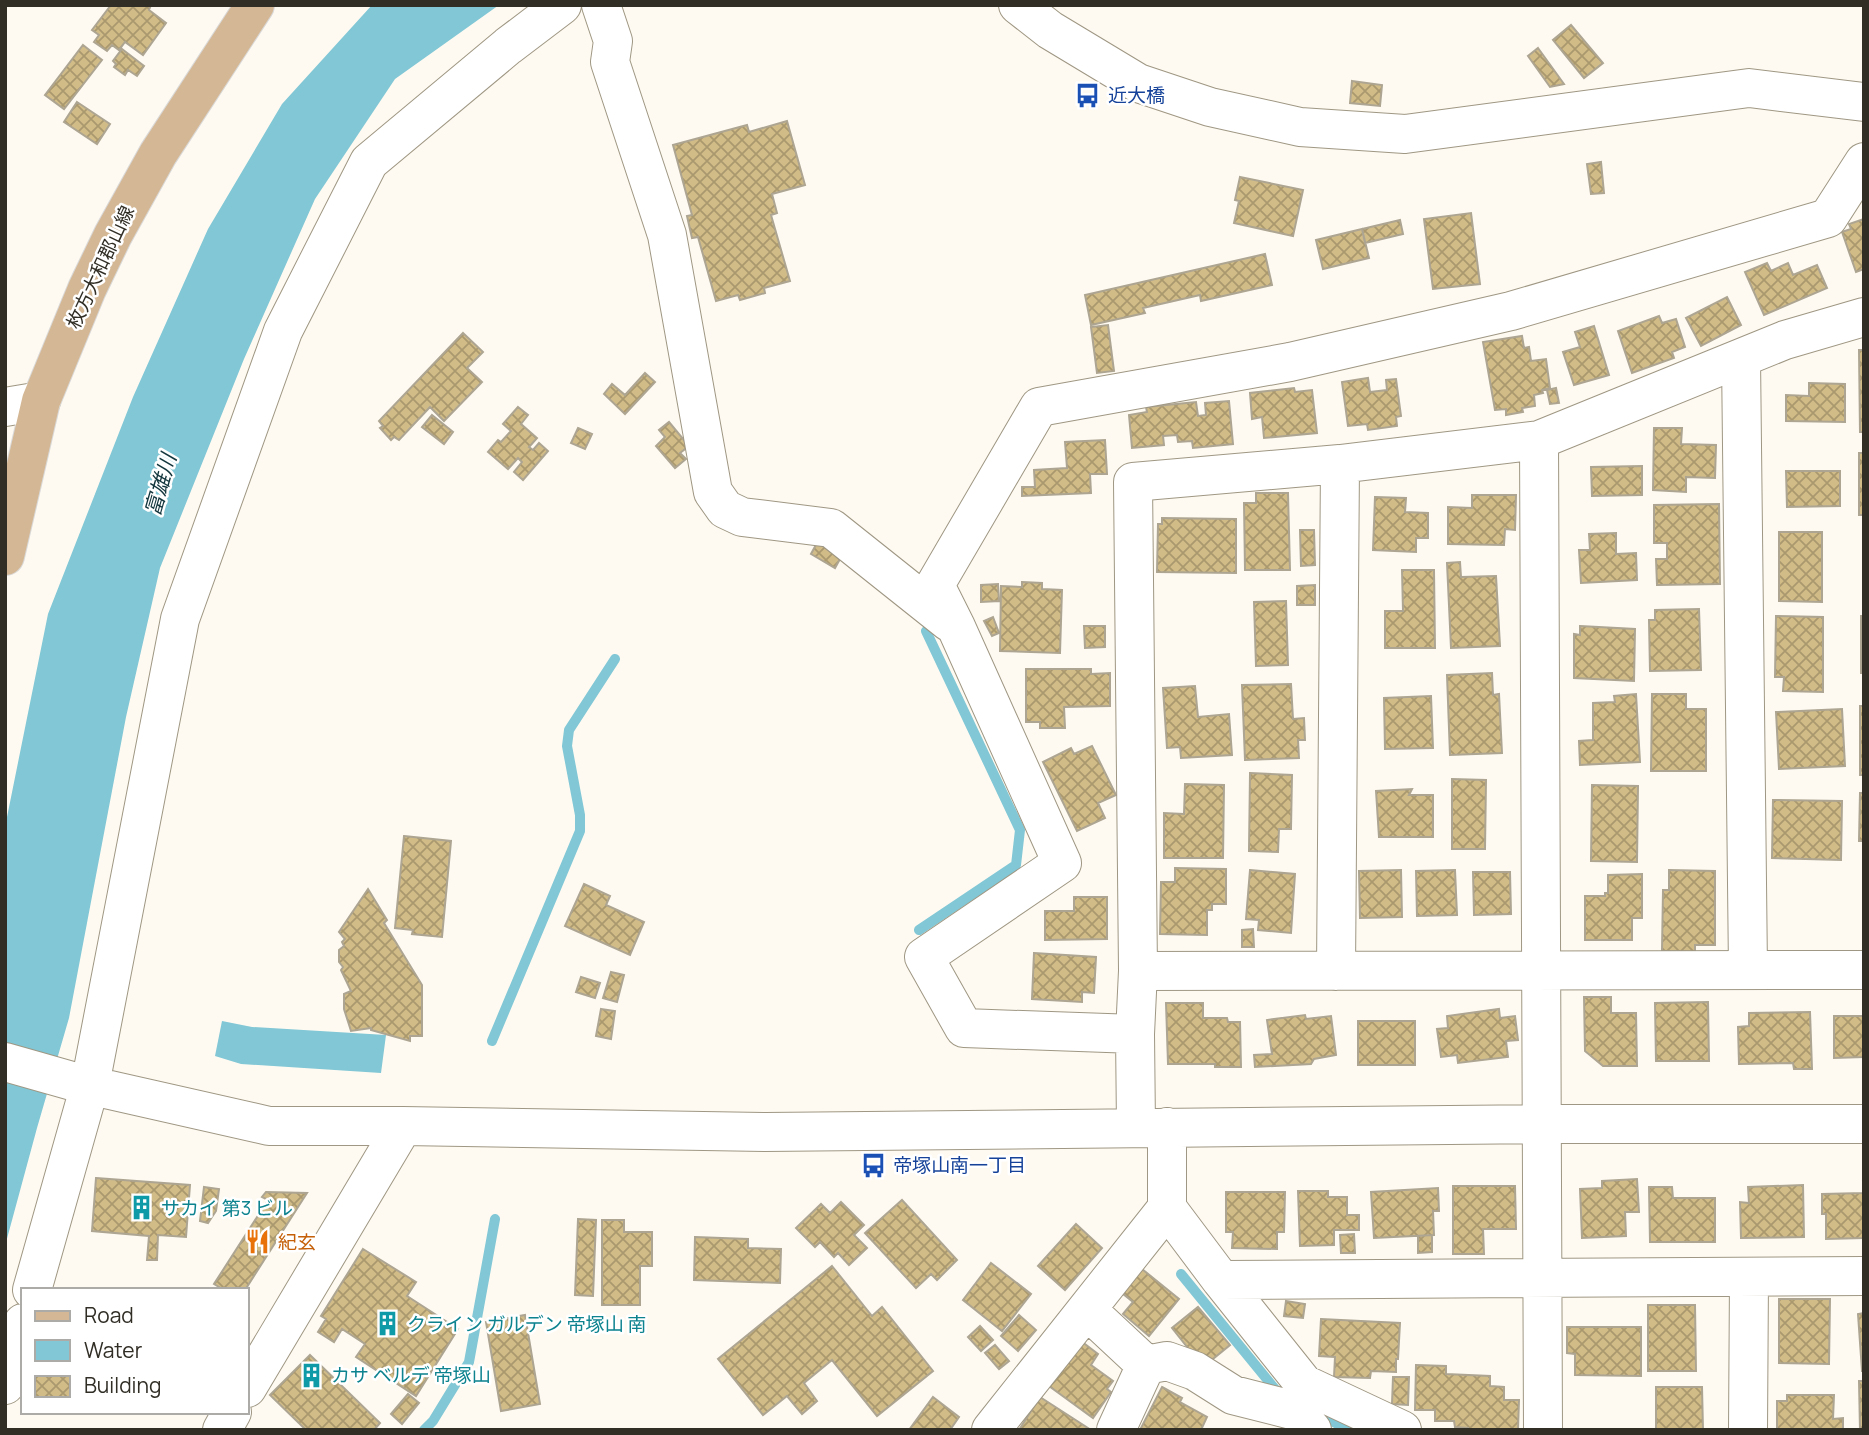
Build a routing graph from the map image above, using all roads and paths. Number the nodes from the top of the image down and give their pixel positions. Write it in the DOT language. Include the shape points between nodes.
graph roads {
  1 [pos="255,5"];
  2 [pos="562,5"];
  3 [pos="601,5"];
  4 [pos="1018,5"];
  5 [pos="1864,102"];
  6 [pos="1864,162"];
  7 [pos="1864,317"];
  8 [pos="1741,358"];
  9 [pos="23,404"];
  10 [pos="1539,440"];
  11 [pos="1340,464"];
  12 [pos="5,556"];
  13 [pos="956,627"];
  14 [pos="1748,970"];
  15 [pos="1864,970"];
  16 [pos="1138,971"];
  17 [pos="1336,971"];
  18 [pos="1541,971"];
  19 [pos="1135,1034"];
  20 [pos="5,1062"];
  21 [pos="85,1084"];
  22 [pos="1541,1124"];
  23 [pos="1864,1124"];
  24 [pos="403,1126"];
  25 [pos="1152,1127"];
  26 [pos="1167,1208"];
  27 [pos="1864,1276"];
  28 [pos="1749,1277"];
  29 [pos="1542,1278"];
  30 [pos="1221,1280"];
  31 [pos="33,1288"];
  32 [pos="1087,1310"];
  33 [pos="21,1330"];
  34 [pos="1146,1365"];
  35 [pos="5,1385"];
  36 [pos="248,1386"];
  37 [pos="1304,1408"];
  38 [pos="231,1414"];
  39 [pos="222,1430"];
  40 [pos="991,1430"];
  41 [pos="1116,1430"];
  42 [pos="1402,1430"];
  43 [pos="1543,1430"];
  44 [pos="1748,1430"];
  1 -- 9 [label="main road, 枚方大和郡山線" via="158,154"];
  2 -- 21 [label="street" via="369,162 283,331 180,619"];
  3 -- 13 [label="street" via="613,41 610,62 667,235 713,492 725,509 742,517 831,528"];
  4 -- 5 [label="street" via="1050,30 1138,83 1210,107 1300,127 1405,134 1749,88"];
  6 -- 13 [label="street" via="1828,218 1815,222 1511,311 1290,362 1039,407 935,585"];
  7 -- 8 [label="street"];
  8 -- 10 [label="street"];
  8 -- 14 [label="street"];
  9 -- 12 [label="main road, 枚方大和郡山線"];
  10 -- 11 [label="street"];
  10 -- 18 [label="street"];
  11 -- 16 [label="street" via="1133,482"];
  11 -- 17 [label="street"];
  13 -- 19 [label="street" via="1062,863 924,957 964,1028"];
  14 -- 15 [label="street"];
  14 -- 18 [label="street"];
  16 -- 17 [label="street"];
  16 -- 19 [label="street"];
  17 -- 18 [label="street"];
  18 -- 22 [label="street"];
  19 -- 25 [label="street"];
  20 -- 21 [label="street"];
  21 -- 24 [label="street" via="269,1126"];
  21 -- 31 [label="street"];
  22 -- 23 [label="street"];
  22 -- 25 [label="street"];
  22 -- 29 [label="street"];
  24 -- 25 [label="street" via="765,1132"];
  24 -- 36 [label="street"];
  25 -- 26 [label="street"];
  26 -- 30 [label="street"];
  26 -- 32 [label="street"];
  27 -- 28 [label="street"];
  28 -- 29 [label="street"];
  28 -- 44 [label="street"];
  29 -- 30 [label="street"];
  29 -- 43 [label="street"];
  30 -- 37 [label="street"];
  32 -- 34 [label="street"];
  32 -- 40 [label="street"];
  33 -- 35 [label="street"];
  34 -- 37 [label="street" via="1167,1361 1195,1371 1233,1395"];
  34 -- 41 [label="street"];
  37 -- 42 [label="street"];
  38 -- 39 [label="street"];
}
